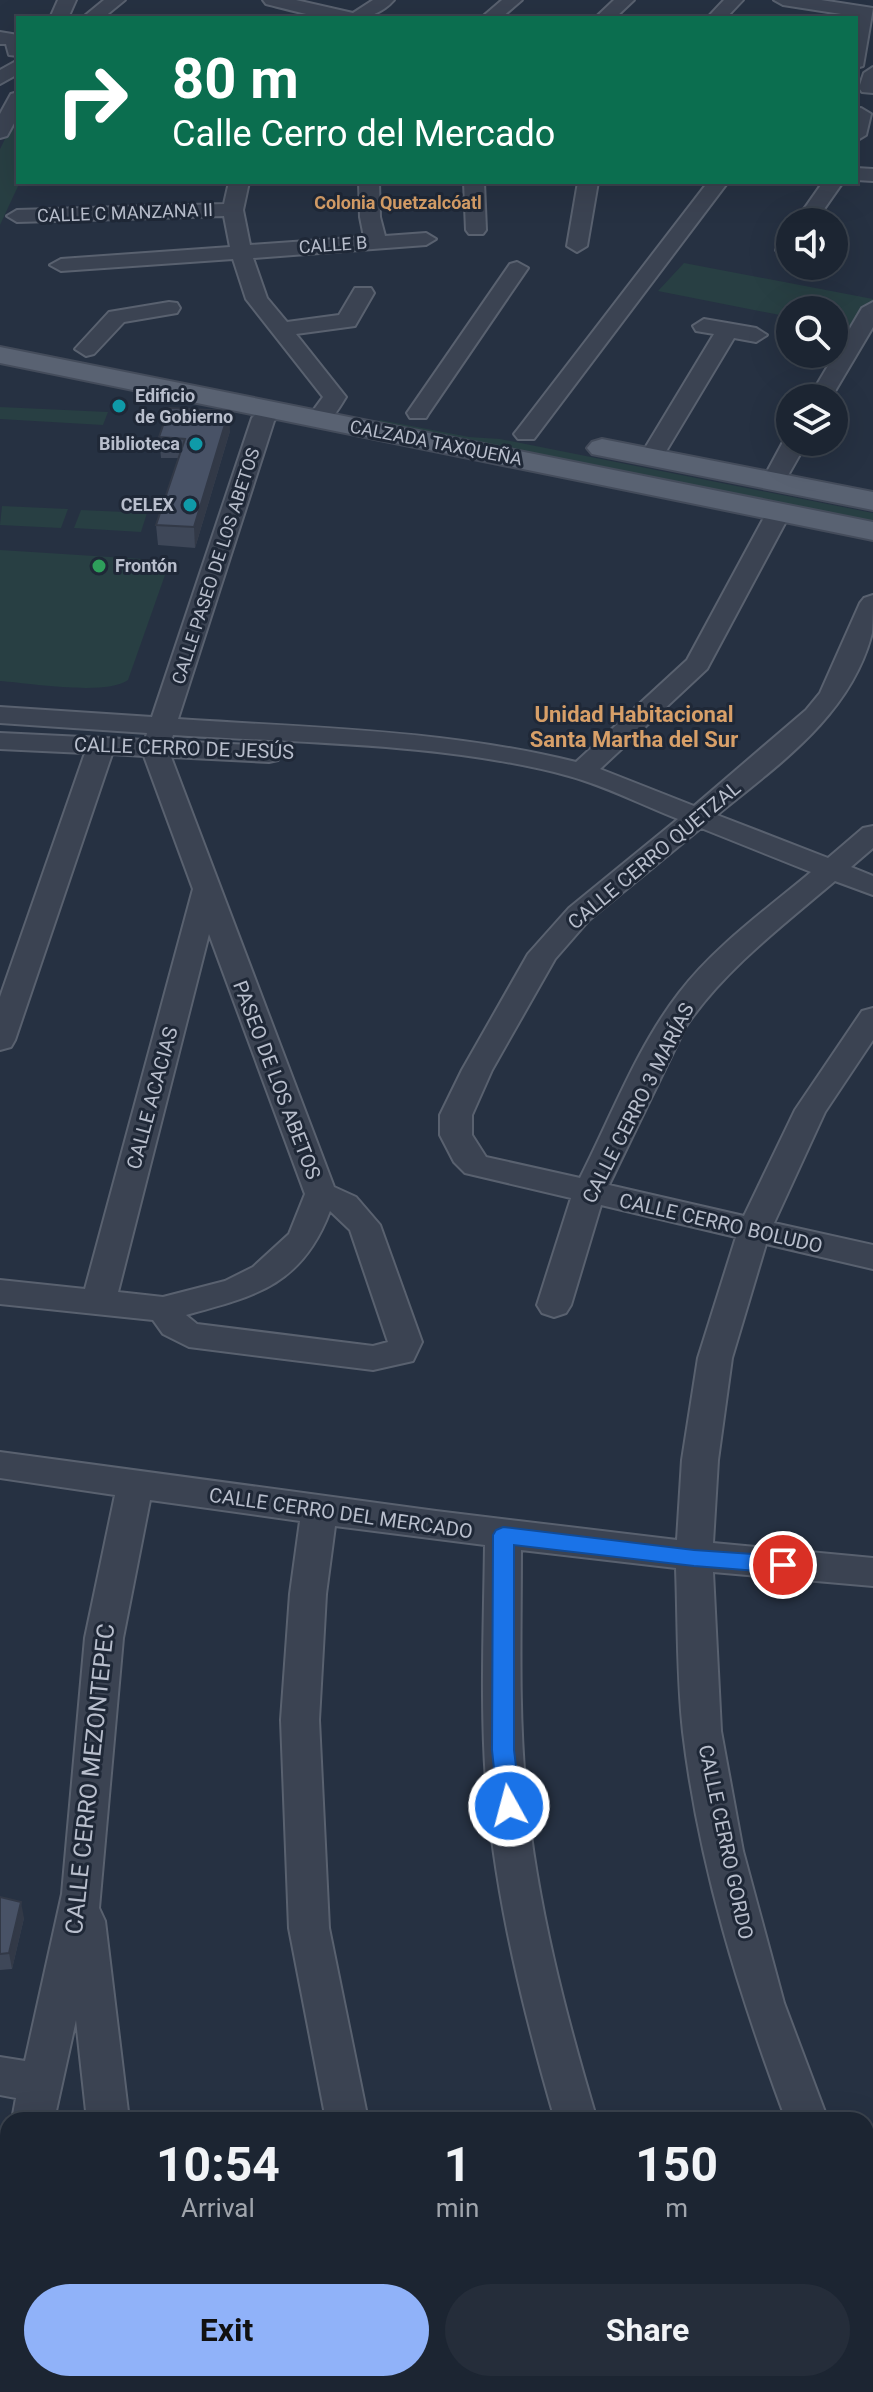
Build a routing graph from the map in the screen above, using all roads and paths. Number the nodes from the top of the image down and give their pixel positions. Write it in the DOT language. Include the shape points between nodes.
graph roads {
  1 [pos="116,0"];
  2 [pos="272,0"];
  3 [pos="385,0"];
  4 [pos="513,0"];
  5 [pos="625,0"];
  6 [pos="734,0"];
  7 [pos="784,0"];
  8 [pos="868,13"];
  9 [pos="95,16"];
  10 [pos="341,16"];
  11 [pos="361,16"];
  12 [pos="493,16"];
  13 [pos="606,16"];
  14 [pos="718,16"];
  15 [pos="0,30"];
  16 [pos="0,38"];
  17 [pos="14,52"];
  18 [pos="858,54"];
  19 [pos="0,78"];
  20 [pos="16,101"];
  21 [pos="861,114"];
  22 [pos="3,121"];
  23 [pos="858,127"];
  24 [pos="239,184"];
  25 [pos="369,184"];
  26 [pos="474,184"];
  27 [pos="588,184"];
  28 [pos="716,184"];
  29 [pos="832,184"];
  30 [pos="815,208"];
  31 [pos="233,210"];
  32 [pos="17,216"];
  33 [pos="476,230"];
  34 [pos="426,239"];
  35 [pos="376,242"];
  36 [pos="577,246"];
  37 [pos="241,252"];
  38 [pos="61,265"];
  39 [pos="517,268"];
  40 [pos="363,293"];
  41 [pos="169,308"];
  42 [pos="873,308"];
  43 [pos="704,326"];
  44 [pos="282,329"];
  45 [pos="728,330"];
  46 [pos="0,332"];
  47 [pos="756,335"];
  48 [pos="86,349"];
  49 [pos="0,355"];
  50 [pos="828,384"];
  51 [pos="326,408"];
  52 [pos="273,410"];
  53 [pos="418,413"];
  54 [pos="526,434"];
  55 [pos="787,456"];
  56 [pos="651,458"];
  57 [pos="774,481"];
  58 [pos="873,501"];
  59 [pos="779,512"];
  60 [pos="873,531"];
  61 [pos="873,603"];
  62 [pos="0,715"];
  63 [pos="160,738"];
  64 [pos="0,741"];
  65 [pos="101,747"];
  66 [pos="582,771"];
  67 [pos="698,817"];
  68 [pos="873,834"];
  69 [pos="830,869"];
  70 [pos="873,886"];
  71 [pos="206,891"];
  72 [pos="10,980"];
  73 [pos="873,1018"];
  74 [pos="0,1040"];
  75 [pos="476,1165"];
  76 [pos="589,1193"];
  77 [pos="321,1194"];
  78 [pos="754,1230"];
  79 [pos="873,1257"];
  80 [pos="0,1292"];
  81 [pos="98,1304"];
  82 [pos="554,1305"];
  83 [pos="163,1309"];
  84 [pos="0,1465"];
  85 [pos="135,1484"];
  86 [pos="319,1510"];
  87 [pos="503,1535"];
  88 [pos="694,1558"];
  89 [pos="873,1572"];
  90 [pos="82,1894"];
  91 [pos="0,2076"];
  92 [pos="37,2102"];
  93 [pos="107,2112"];
  94 [pos="345,2112"];
  95 [pos="574,2112"];
  96 [pos="804,2112"];
  1 -- 9 [label="street"];
  2 -- 10 [label="street"];
  3 -- 11 [label="street"];
  4 -- 12 [label="street"];
  5 -- 13 [label="street"];
  6 -- 14 [label="street"];
  7 -- 8 [label="street"];
  8 -- 18 [label="street"];
  15 -- 17 [label="street"];
  16 -- 17 [label="street" via="15,40"];
  17 -- 19 [label="street"];
  20 -- 22 [label="street"];
  21 -- 23 [label="street"];
  24 -- 31 [label="street"];
  25 -- 35 [label="street"];
  26 -- 33 [label="street"];
  27 -- 36 [label="street"];
  28 -- 54 [label="street"];
  29 -- 30 [label="street"];
  31 -- 32 [label="street, CALLE C MANZANA II"];
  31 -- 37 [label="street"];
  34 -- 35 [label="street, CALLE B"];
  35 -- 37 [label="street, CALLE B"];
  37 -- 38 [label="street, CALLE B"];
  37 -- 44 [label="street" via="257,299"];
  39 -- 53 [label="street"];
  40 -- 44 [label="street" via="347,321"];
  41 -- 48 [label="street" via="117,317"];
  42 -- 50 [label="street"];
  43 -- 45 [label="street"];
  44 -- 51 [label="street"];
  45 -- 47 [label="street"];
  45 -- 56 [label="street"];
  46 -- 48 [label="main road, CALZADA TAXQUEÑA"];
  48 -- 51 [label="main road, CALZADA TAXQUEÑA"];
  49 -- 52 [label="main road, CALZADA TAXQUEÑA"];
  51 -- 52 [label="main road, CALZADA TAXQUEÑA"];
  51 -- 53 [label="main road, CALZADA TAXQUEÑA"];
  51 -- 59 [label="main road, CALZADA TAXQUEÑA"];
  52 -- 63 [label="street, CALLE PASEO DE LOS ABETOS" via="263,418"];
  53 -- 54 [label="main road, CALZADA TAXQUEÑA"];
  54 -- 56 [label="main road, CALZADA TAXQUEÑA"];
  55 -- 57 [label="street"];
  56 -- 57 [label="main road, CALZADA TAXQUEÑA"];
  57 -- 58 [label="main road, CALZADA TAXQUEÑA"];
  59 -- 60 [label="main road, CALZADA TAXQUEÑA"];
  59 -- 66 [label="street" via="698,664"];
  61 -- 67 [label="street, CALLE CERRO QUETZAL" via="832,695 781,748"];
  62 -- 63 [label="street, CALLE CERRO DE JESÚS"];
  63 -- 65 [label="street, CALLE CERRO DE JESÚS"];
  63 -- 66 [label="street, CALLE CERRO DE JESÚS" via="291,754 367,740 469,748"];
  63 -- 71 [label="street, PASEO DE LOS ABETOS"];
  64 -- 65 [label="street, CALLE CERRO DE JESÚS"];
  65 -- 72 [label="street"];
  66 -- 67 [label="street, CALLE CERRO DE JESÚS"];
  67 -- 69 [label="street, CALLE CERRO DE JESÚS"];
  67 -- 75 [label="street, CALLE CERRO QUETZAL" via="579,914 543,954 456,1115 456,1135"];
  68 -- 69 [label="street, CALLE CERRO 3 MARÍAS"];
  69 -- 70 [label="street, CALLE CERRO DE JESÚS"];
  69 -- 76 [label="street, CALLE CERRO 3 MARÍAS" via="691,997"];
  71 -- 77 [label="street, PASEO DE LOS ABETOS"];
  71 -- 81 [label="street, CALLE ACACIAS"];
  72 -- 74 [label="street"];
  73 -- 78 [label="street, CALLE CERRO GORDO" via="810,1110"];
  75 -- 76 [label="street, CALLE CERRO BOLUDO"];
  76 -- 78 [label="street, CALLE CERRO BOLUDO"];
  76 -- 82 [label="street, CALLE CERRO 3 MARÍAS"];
  77 -- 83 [label="street, PASEO DE LOS ABETOS" via="303,1240 265,1275 235,1290"];
  77 -- 83 [label="street" via="345,1205 364,1225 403,1331 401,1352 373,1358 189,1335"];
  78 -- 79 [label="street, CALLE CERRO BOLUDO"];
  78 -- 88 [label="street, CALLE CERRO GORDO" via="715,1358 700,1460"];
  80 -- 81 [label="street, PASEO DE LOS ABETOS"];
  81 -- 83 [label="street, PASEO DE LOS ABETOS"];
  84 -- 85 [label="street, CALLE CERRO DEL MERCADO"];
  85 -- 86 [label="street, CALLE CERRO DEL MERCADO"];
  85 -- 90 [label="street, CALLE CERRO MEZONTEPEC" via="104,1638"];
  86 -- 87 [label="street, CALLE CERRO DEL MERCADO"];
  86 -- 94 [label="street" via="300,1720 307,1898"];
  87 -- 88 [label="street, CALLE CERRO DEL MERCADO"];
  87 -- 95 [label="street" via="503,1750 518,1875"];
  88 -- 89 [label="street, CALLE CERRO DEL MERCADO"];
  88 -- 96 [label="street, CALLE CERRO GORDO" via="702,1731 723,1851 763,2003"];
  90 -- 92 [label="street, CALLE CERRO MEZONTEPEC"];
  90 -- 93 [label="street"];
  91 -- 92 [label="street"];
}
